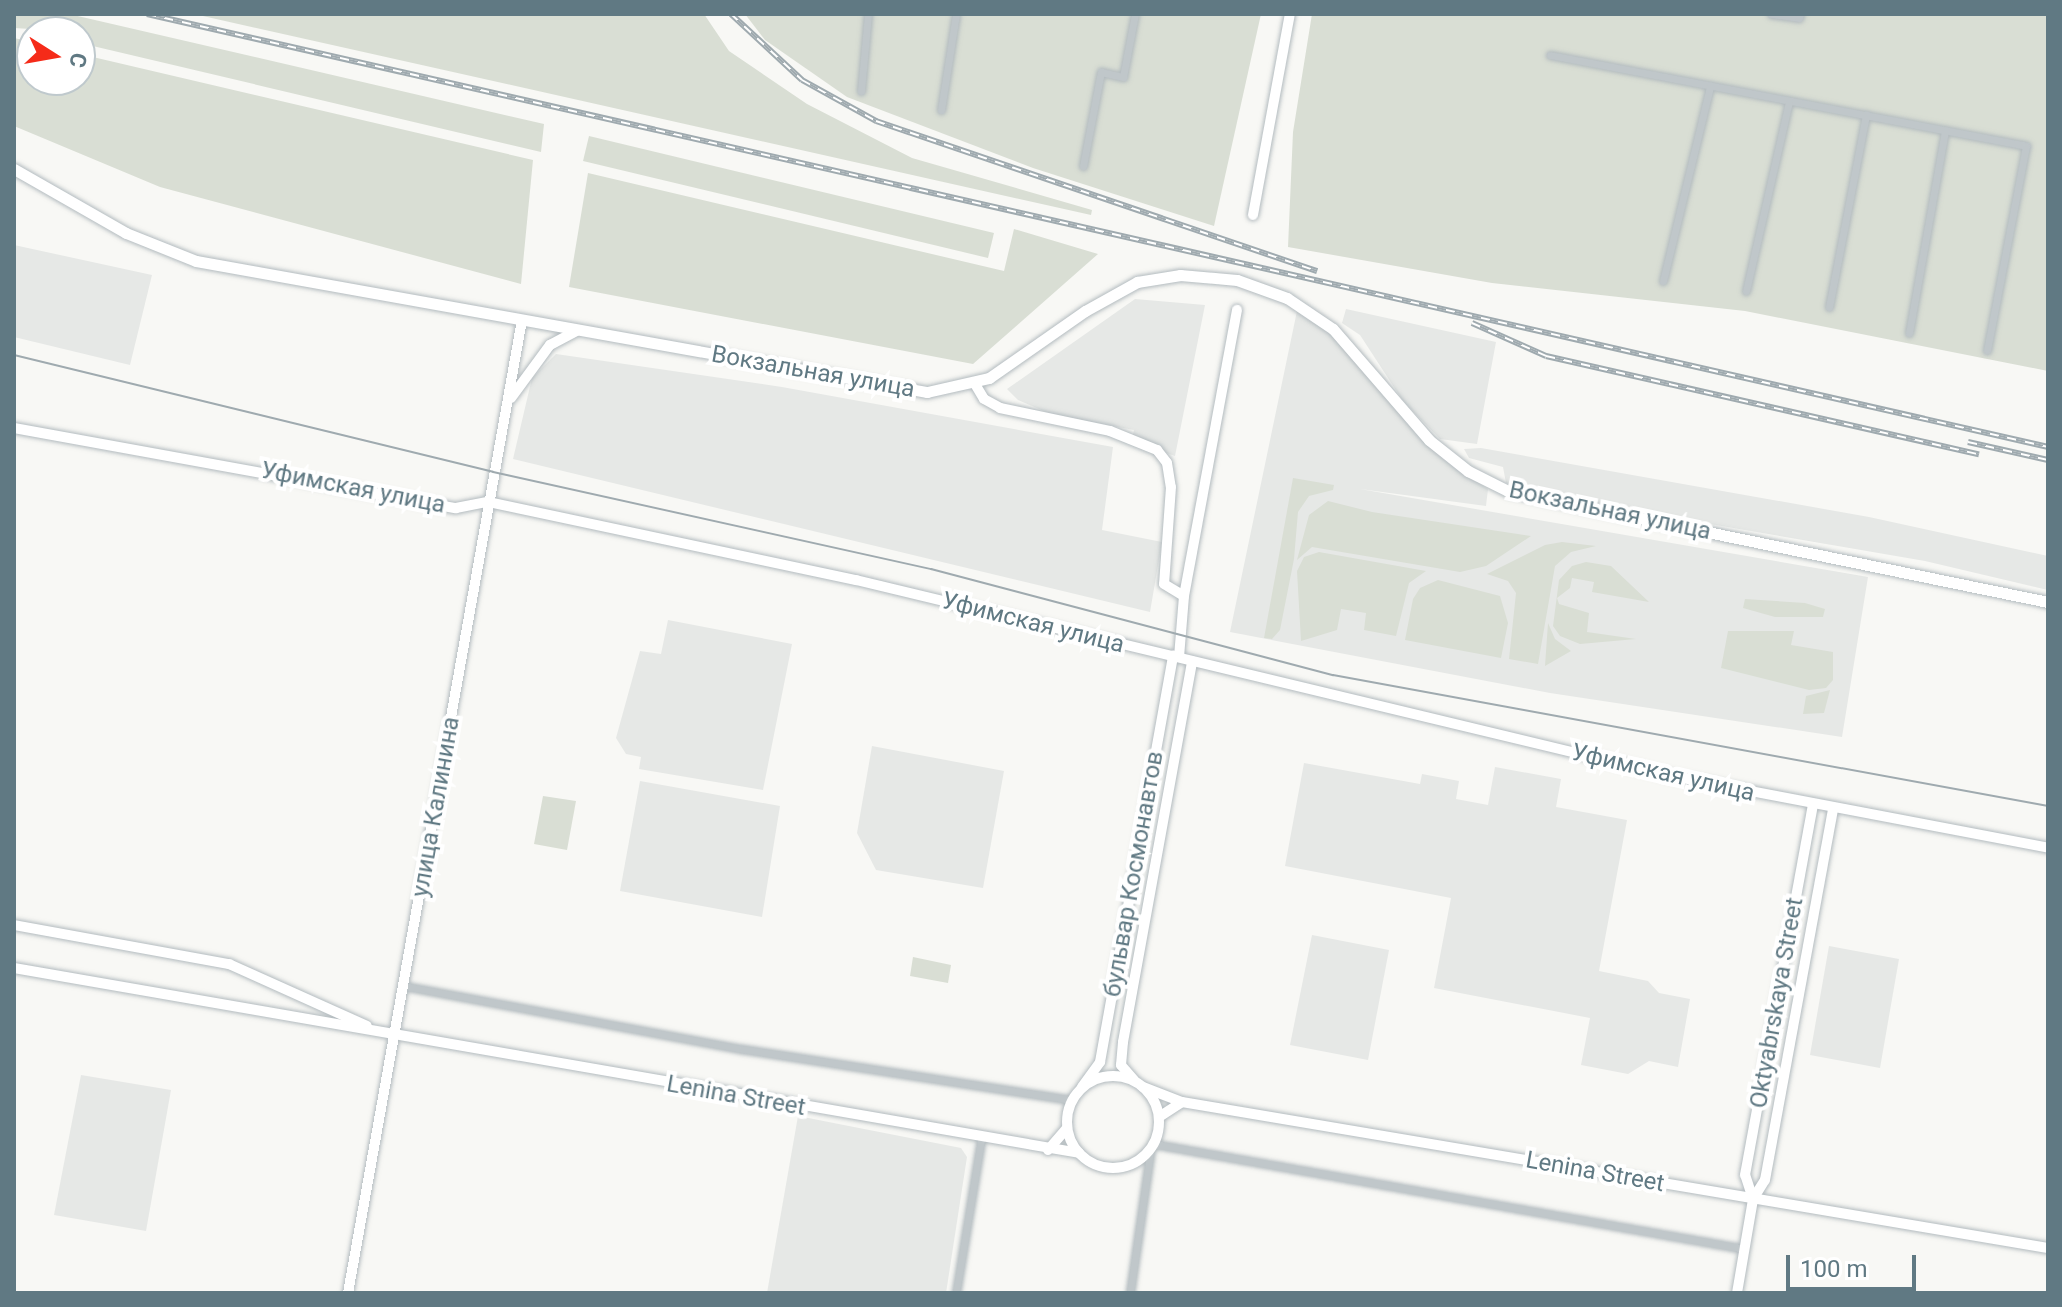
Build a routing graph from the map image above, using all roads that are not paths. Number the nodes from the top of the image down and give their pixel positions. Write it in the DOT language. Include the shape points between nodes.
graph roads {
  1 [pos="868,14"];
  2 [pos="956,14"];
  3 [pos="1135,14"];
  4 [pos="1290,14"];
  5 [pos="1771,14"];
  6 [pos="1800,14"];
  7 [pos="1550,55"];
  8 [pos="1710,86"];
  9 [pos="861,91"];
  10 [pos="1789,101"];
  11 [pos="941,110"];
  12 [pos="1866,115"];
  13 [pos="1945,130"];
  14 [pos="1083,166"];
  15 [pos="14,169"];
  16 [pos="1253,215"];
  17 [pos="1663,281"];
  18 [pos="1746,291"];
  19 [pos="1829,307"];
  20 [pos="1237,310"];
  21 [pos="522,320"];
  22 [pos="578,330"];
  23 [pos="1909,333"];
  24 [pos="1987,350"];
  25 [pos="975,384"];
  26 [pos="507,403"];
  27 [pos="14,428"];
  28 [pos="488,502"];
  29 [pos="1184,596"];
  30 [pos="2048,602"];
  31 [pos="1176,657"];
  32 [pos="1192,661"];
  33 [pos="1813,806"];
  34 [pos="1833,809"];
  35 [pos="2048,848"];
  36 [pos="14,925"];
  37 [pos="14,968"];
  38 [pos="404,986"];
  39 [pos="1775,1017"];
  40 [pos="1796,1020"];
  41 [pos="395,1035"];
  42 [pos="1139,1084"];
  43 [pos="1082,1087"];
  44 [pos="1073,1100"];
  45 [pos="1182,1102"];
  46 [pos="1159,1117"];
  47 [pos="1067,1128"];
  48 [pos="981,1140"];
  49 [pos="1153,1146"];
  50 [pos="1048,1150"];
  51 [pos="1079,1153"];
  52 [pos="1753,1199"];
  53 [pos="2048,1248"];
  54 [pos="1745,1249"];
  55 [pos="348,1293"];
  56 [pos="956,1293"];
  57 [pos="1130,1293"];
  58 [pos="1737,1293"];
  1 -- 9 [label="street"];
  2 -- 11 [label="street"];
  3 -- 14 [label="street" via="1123,77 1101,72"];
  4 -- 16 [label="street"];
  5 -- 6 [label="street"];
  7 -- 8 [label="street"];
  8 -- 10 [label="street"];
  8 -- 17 [label="street"];
  10 -- 12 [label="street"];
  10 -- 18 [label="street"];
  12 -- 13 [label="street"];
  12 -- 19 [label="street"];
  13 -- 23 [label="street"];
  13 -- 24 [label="street" via="2026,146"];
  15 -- 21 [label="main road, Вокзальная улица" via="126,233 196,261"];
  20 -- 29 [label="street, бульвар Космонавтов"];
  21 -- 22 [label="main road, Вокзальная улица"];
  21 -- 26 [label="street, улица Калинина"];
  22 -- 25 [label="main road, Вокзальная улица" via="898,388 945,391"];
  22 -- 26 [label="street" via="550,345"];
  25 -- 29 [label="street" via="984,399 1000,408 1110,431 1157,450 1167,463 1171,487 1164,584"];
  25 -- 30 [label="main road, Вокзальная улица" via="1137,282 1180,275 1237,280 1272,291 1319,318 1356,350 1429,440 1468,471 1508,491"];
  26 -- 28 [label="street, улица Калинина"];
  27 -- 28 [label="street, Уфимская улица" via="456,508"];
  28 -- 31 [label="street, Уфимская улица" via="856,580"];
  28 -- 38 [label="street, улица Калинина"];
  29 -- 31 [label="street, бульвар Космонавтов"];
  31 -- 32 [label="street, Уфимская улица"];
  31 -- 43 [label="street, бульвар Космонавтов" via="1100,1062"];
  32 -- 33 [label="street, Уфимская улица"];
  32 -- 42 [label="street, бульвар Космонавтов" via="1123,1042 1121,1065"];
  33 -- 34 [label="street, Уфимская улица"];
  33 -- 39 [label="street, Oktyabrskaya Street"];
  34 -- 35 [label="street, Уфимская улица"];
  34 -- 40 [label="street, Oktyabrskaya Street"];
  36 -- 41 [label="street, Lenina Street" via="229,964 356,1023"];
  37 -- 41 [label="street, Lenina Street"];
  38 -- 41 [label="street, улица Калинина"];
  38 -- 44 [label="street, Lenina Street" via="742,1049"];
  39 -- 40 [label="street"];
  39 -- 52 [label="street, Oktyabrskaya Street" via="1745,1175"];
  40 -- 52 [label="street, Oktyabrskaya Street" via="1765,1180"];
  41 -- 48 [label="street, Lenina Street"];
  41 -- 55 [label="street, улица Калинина"];
  42 -- 43 [label="street, Lenina Street" via="1107,1076"];
  42 -- 45 [label="street, Lenina Street"];
  42 -- 46 [label="street"];
  43 -- 44 [label="street"];
  44 -- 47 [label="street"];
  45 -- 46 [label="street"];
  45 -- 52 [label="street, Lenina Street"];
  46 -- 49 [label="street"];
  47 -- 50 [label="street"];
  47 -- 51 [label="street"];
  48 -- 50 [label="street, Lenina Street"];
  48 -- 56 [label="street"];
  49 -- 51 [label="street" via="1136,1162 1116,1168 1096,1165"];
  49 -- 54 [label="street, Lenina Street"];
  49 -- 57 [label="street"];
  50 -- 51 [label="street, Lenina Street"];
  52 -- 53 [label="street, Lenina Street"];
  52 -- 54 [label="street, Oktyabrskaya Street"];
  54 -- 58 [label="street, Oktyabrskaya Street"];
}
